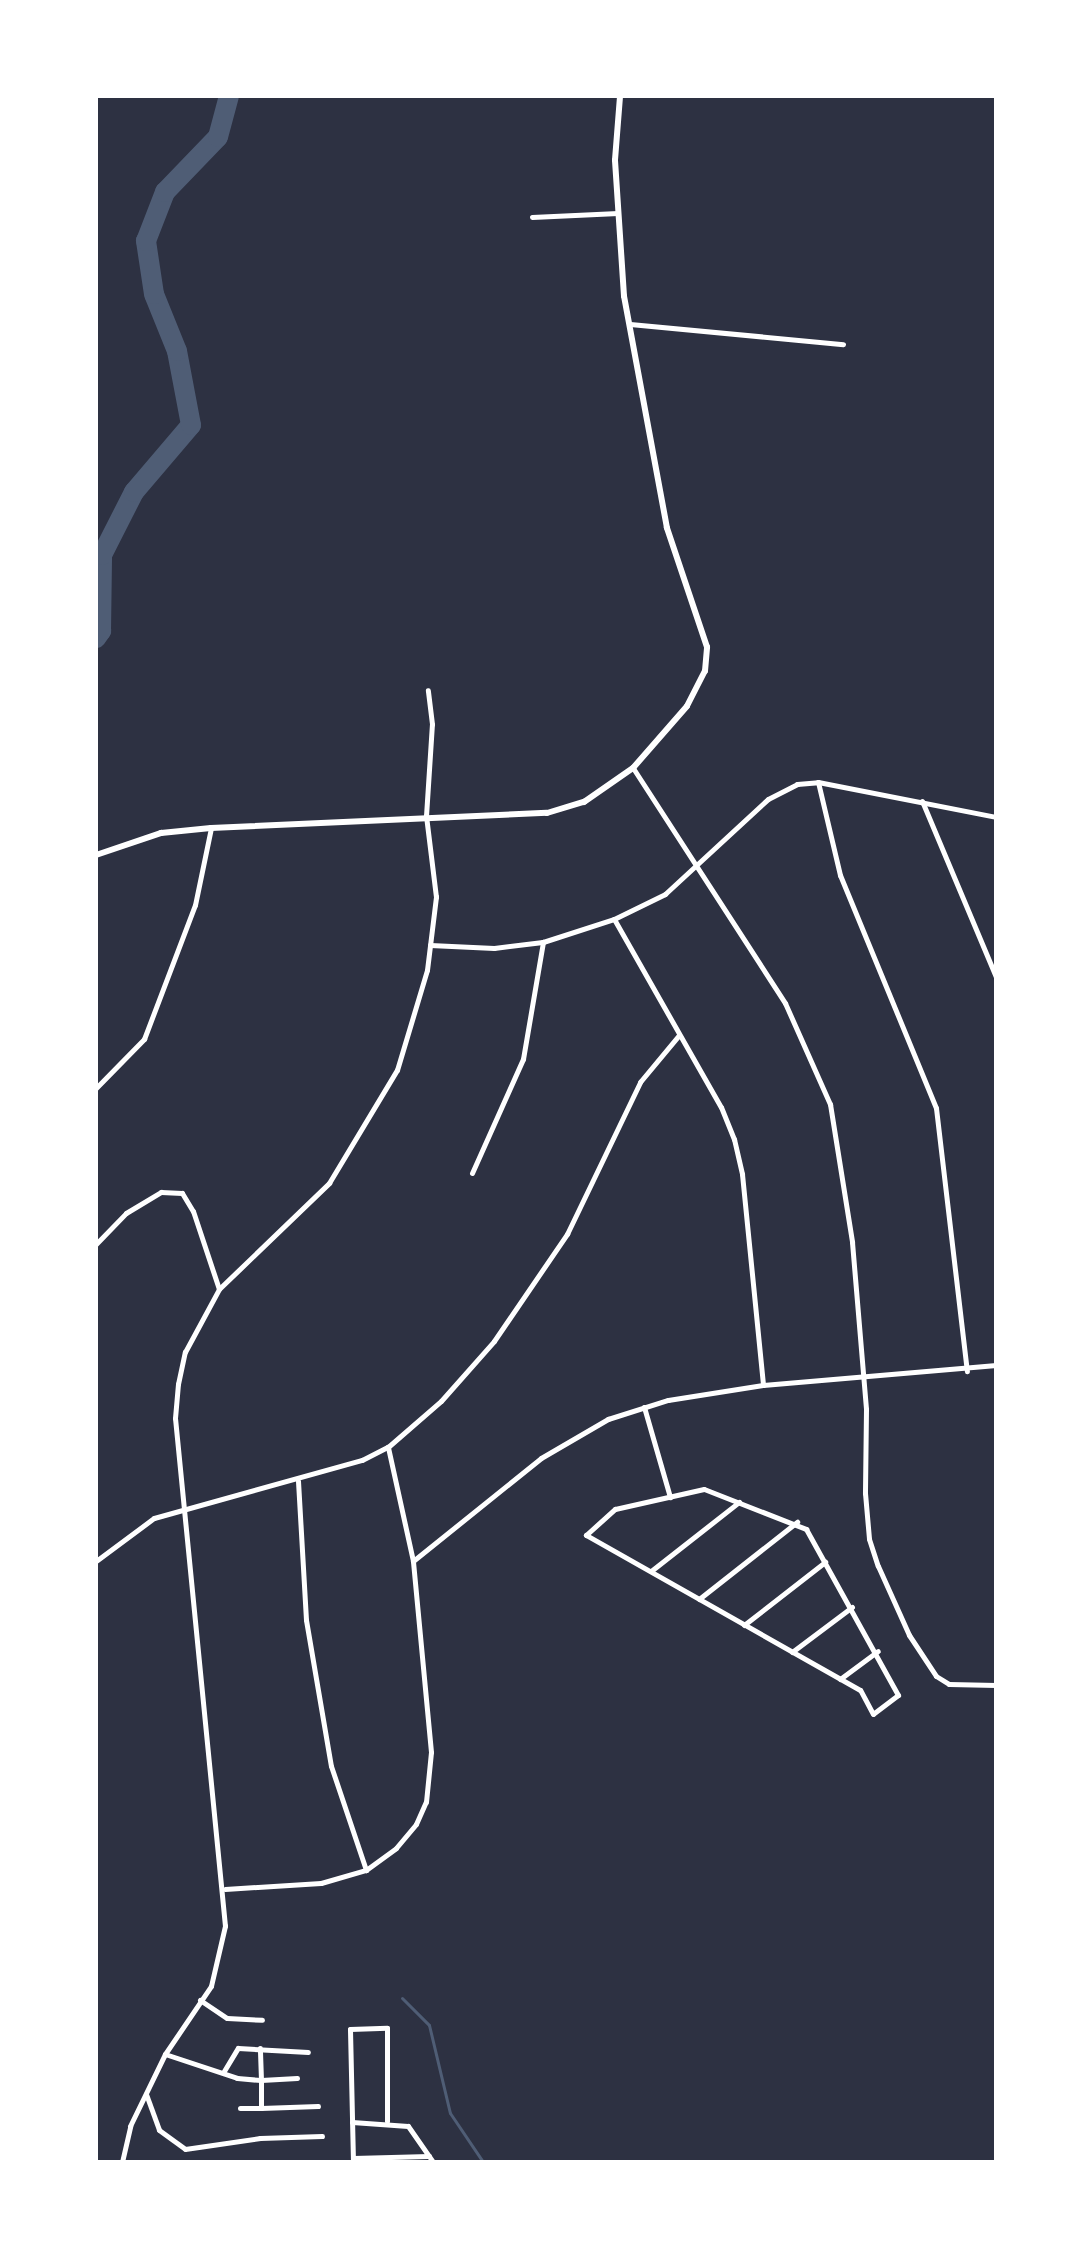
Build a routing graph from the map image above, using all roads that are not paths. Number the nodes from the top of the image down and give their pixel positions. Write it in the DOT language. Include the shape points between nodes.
graph roads {
  1 [pos="620,96"];
  2 [pos="618,213"];
  3 [pos="532,217"];
  4 [pos="630,324"];
  5 [pos="843,344"];
  6 [pos="428,690"];
  7 [pos="633,768"];
  8 [pos="818,782"];
  9 [pos="921,800"];
  10 [pos="426,816"];
  11 [pos="996,817"];
  12 [pos="211,828"];
  13 [pos="96,855"];
  14 [pos="697,870"];
  15 [pos="614,919"];
  16 [pos="543,942"];
  17 [pos="430,945"];
  18 [pos="996,977"];
  19 [pos="679,1035"];
  20 [pos="96,1088"];
  21 [pos="472,1173"];
  22 [pos="96,1244"];
  23 [pos="219,1289"];
  24 [pos="996,1365"];
  25 [pos="967,1371"];
  26 [pos="864,1377"];
  27 [pos="763,1385"];
  28 [pos="644,1407"];
  29 [pos="388,1447"];
  30 [pos="298,1481"];
  31 [pos="670,1497"];
  32 [pos="739,1502"];
  33 [pos="185,1512"];
  34 [pos="797,1522"];
  35 [pos="96,1561"];
  36 [pos="413,1561"];
  37 [pos="825,1562"];
  38 [pos="651,1571"];
  39 [pos="699,1599"];
  40 [pos="852,1607"];
  41 [pos="744,1625"];
  42 [pos="878,1651"];
  43 [pos="792,1652"];
  44 [pos="840,1679"];
  45 [pos="996,1685"];
  46 [pos="366,1870"];
  47 [pos="225,1889"];
  48 [pos="200,2000"];
  49 [pos="262,2020"];
  50 [pos="260,2048"];
  51 [pos="308,2052"];
  52 [pos="165,2054"];
  53 [pos="224,2071"];
  54 [pos="297,2078"];
  55 [pos="261,2080"];
  56 [pos="146,2093"];
  57 [pos="318,2106"];
  58 [pos="240,2108"];
  59 [pos="261,2108"];
  60 [pos="387,2121"];
  61 [pos="352,2122"];
  62 [pos="322,2136"];
  63 [pos="431,2159"];
  64 [pos="353,2160"];
  65 [pos="122,2162"];
  1 -- 2 [label="street"];
  2 -- 3 [label="street"];
  2 -- 4 [label="street"];
  4 -- 5 [label="street"];
  4 -- 7 [label="street" via="667,528 707,647 705,671 687,706"];
  6 -- 10 [label="street" via="432,724"];
  7 -- 10 [label="street" via="584,802 547,813"];
  7 -- 14 [label="street"];
  8 -- 9 [label="street"];
  8 -- 14 [label="street" via="797,784 768,799"];
  8 -- 25 [label="street" via="840,875 936,1108"];
  9 -- 11 [label="street"];
  9 -- 18 [label="street"];
  10 -- 12 [label="street"];
  10 -- 17 [label="street" via="436,897"];
  12 -- 13 [label="street" via="161,833"];
  12 -- 20 [label="street" via="195,905 144,1039"];
  14 -- 15 [label="street" via="665,894"];
  14 -- 26 [label="street" via="785,1003 820,1075 842,1170"];
  15 -- 16 [label="street"];
  15 -- 19 [label="street"];
  16 -- 17 [label="street" via="494,948"];
  16 -- 21 [label="street" via="523,1059"];
  17 -- 23 [label="street" via="412,1026 371,1119 329,1183 262,1254"];
  19 -- 27 [label="street" via="721,1107 742,1174"];
  19 -- 29 [label="street" via="640,1082 567,1234 494,1341 441,1401"];
  22 -- 23 [label="street" via="126,1213 161,1192 182,1193"];
  23 -- 33 [label="street" via="185,1352 178,1384 175,1418"];
  24 -- 25 [label="street"];
  25 -- 26 [label="street"];
  26 -- 27 [label="street"];
  26 -- 45 [label="street" via="869,1539 894,1606 936,1676 949,1684"];
  27 -- 28 [label="street"];
  28 -- 31 [label="street"];
  28 -- 36 [label="street" via="569,1438"];
  29 -- 30 [label="street"];
  29 -- 36 [label="street"];
  30 -- 33 [label="street"];
  30 -- 46 [label="street" via="306,1620 331,1766"];
  31 -- 32 [label="street" via="704,1489"];
  31 -- 38 [label="street" via="615,1509 586,1535"];
  32 -- 34 [label="street"];
  32 -- 38 [label="street"];
  33 -- 35 [label="street" via="150,1520"];
  33 -- 47 [label="street"];
  34 -- 37 [label="street"];
  34 -- 39 [label="street"];
  36 -- 46 [label="street" via="431,1780 416,1824"];
  37 -- 40 [label="street"];
  37 -- 41 [label="street"];
  38 -- 39 [label="street"];
  39 -- 41 [label="street"];
  40 -- 42 [label="street"];
  40 -- 43 [label="street"];
  41 -- 43 [label="street"];
  42 -- 44 [label="street"];
  42 -- 44 [label="street" via="900,1690 873,1714 860,1690"];
  43 -- 44 [label="street"];
  46 -- 47 [label="street" via="321,1883"];
  47 -- 48 [label="street" via="222,1951"];
  48 -- 49 [label="street" via="227,2018"];
  48 -- 52 [label="street"];
  50 -- 51 [label="street"];
  50 -- 53 [label="street" via="238,2048"];
  50 -- 55 [label="street"];
  52 -- 53 [label="street"];
  52 -- 56 [label="street"];
  53 -- 55 [label="street"];
  54 -- 55 [label="street"];
  55 -- 59 [label="street"];
  56 -- 62 [label="street" via="159,2130 185,2149"];
  56 -- 65 [label="street" via="130,2126"];
  57 -- 59 [label="street"];
  58 -- 59 [label="street"];
  60 -- 61 [label="street"];
  60 -- 61 [label="street" via="387,2028 350,2029"];
  60 -- 63 [label="street" via="408,2126"];
  61 -- 64 [label="street"];
  63 -- 64 [label="street"];
}
